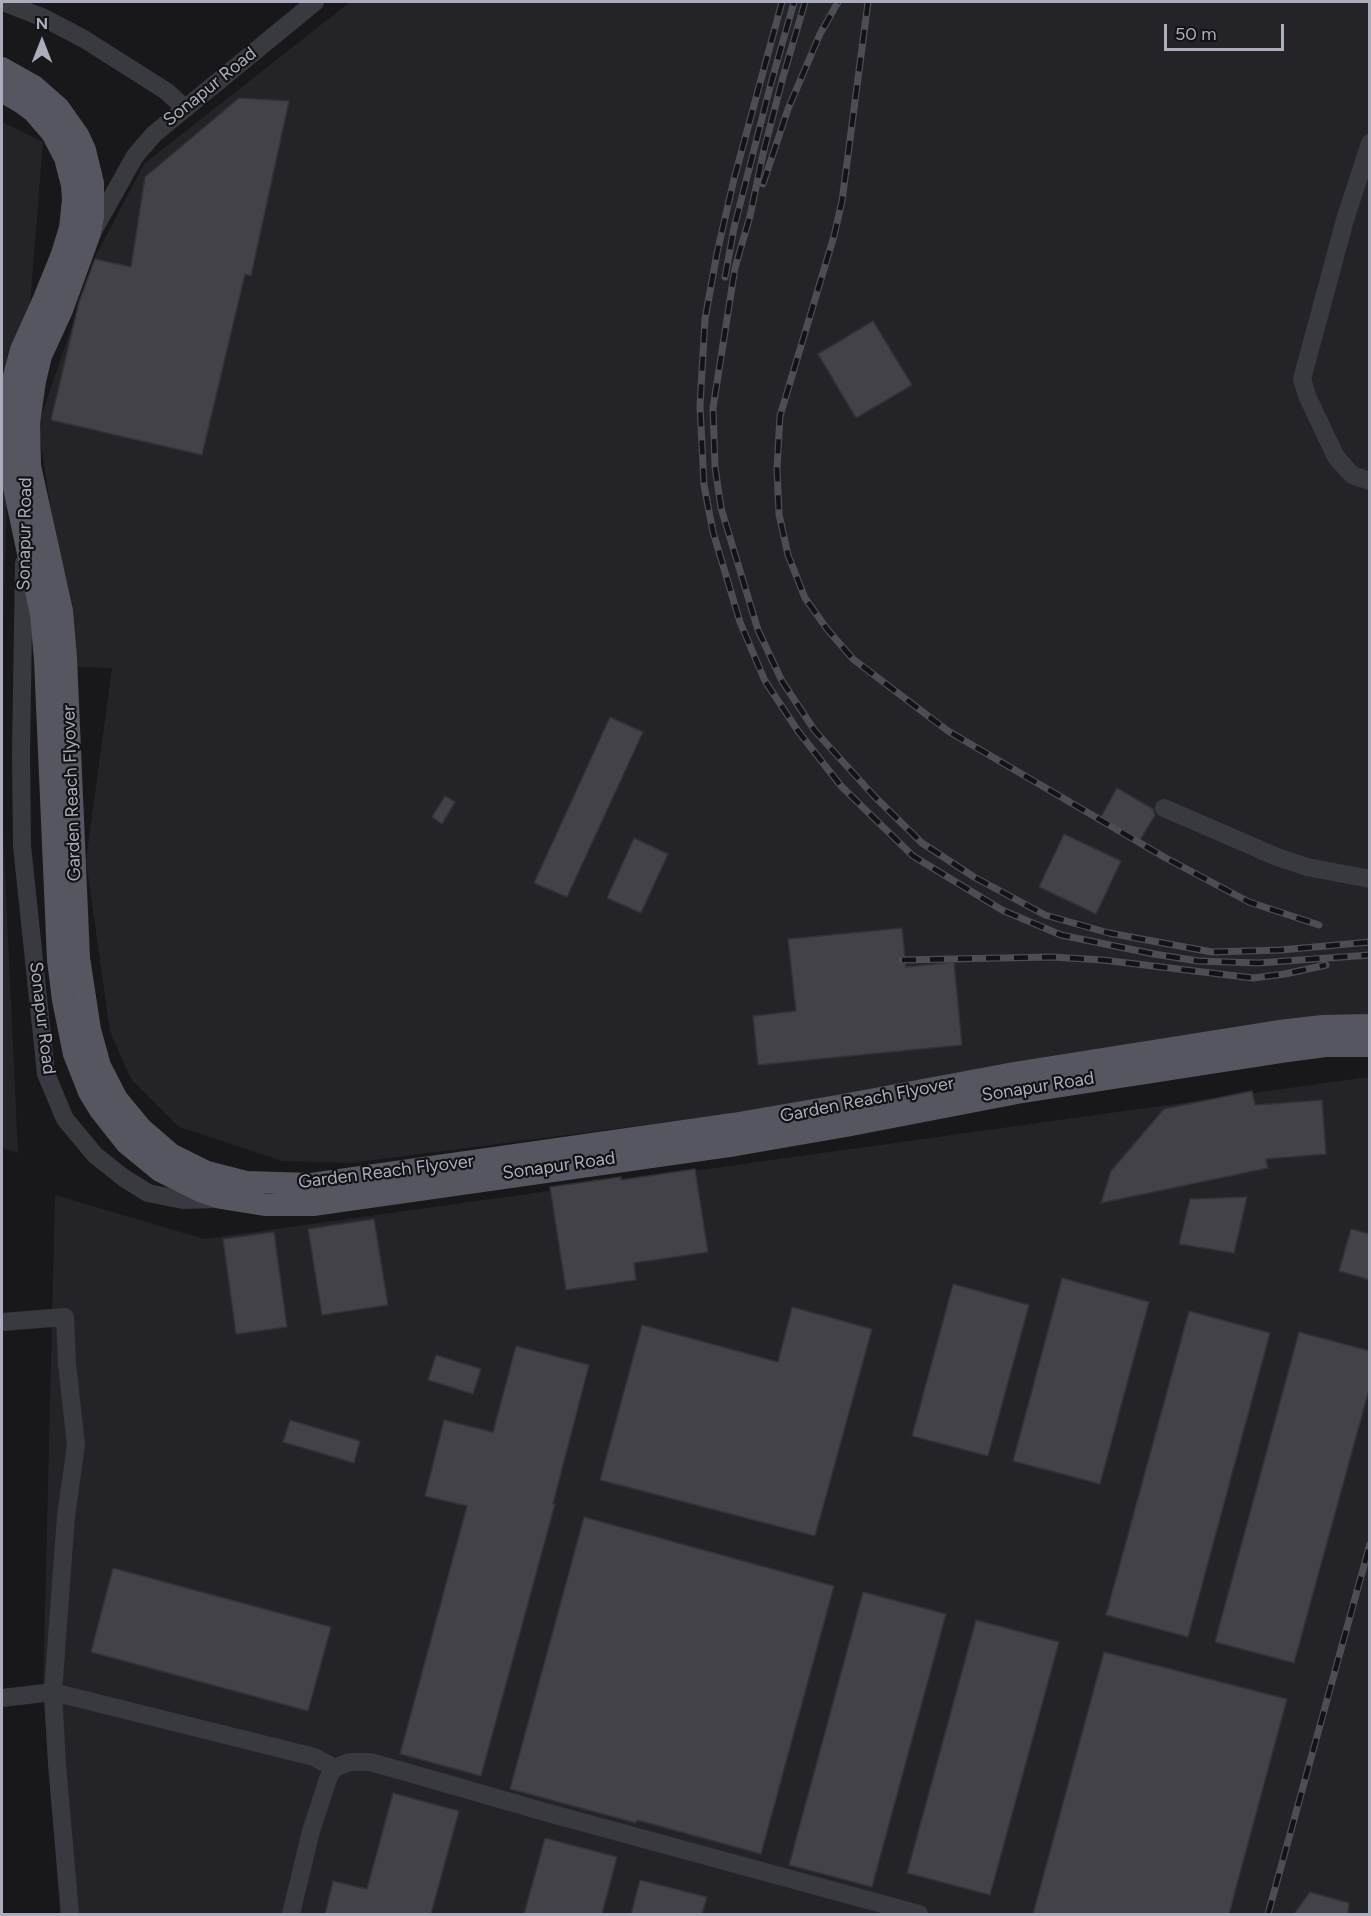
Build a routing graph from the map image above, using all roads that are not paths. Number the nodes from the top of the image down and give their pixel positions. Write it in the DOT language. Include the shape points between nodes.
graph roads {
  1 [pos="3,2"];
  2 [pos="315,2"];
  3 [pos="46,10"];
  4 [pos="2,68"];
  5 [pos="2,91"];
  6 [pos="185,108"];
  7 [pos="1370,142"];
  8 [pos="2,401"];
  9 [pos="26,414"];
  10 [pos="1370,481"];
  11 [pos="1164,807"];
  12 [pos="1370,879"];
  13 [pos="1370,1025"];
  14 [pos="1370,1046"];
  15 [pos="2,1322"];
  16 [pos="53,1692"];
  17 [pos="2,1698"];
  18 [pos="334,1768"];
  19 [pos="70,1914"];
  20 [pos="291,1914"];
  21 [pos="919,1914"];
  1 -- 3 [label="street"];
  2 -- 6 [label="street, Sonapur Road"];
  3 -- 6 [label="street"];
  4 -- 13 [label="main road, Garden Reach Flyover, bridge" via="34,86 59,108 85,150 93,183 90,233 34,381 29,423 30,466 62,610 79,958 90,1030 100,1066 117,1099 141,1128 171,1154 207,1172 246,1182 312,1184 733,1124 973,1080 1279,1031"];
  5 -- 14 [label="main road, Garden Reach Flyover, bridge" via="33,111 52,133 65,158 72,193 70,228 21,350 8,422 10,469 39,603 44,648 63,1000 74,1054 89,1092 126,1143 160,1171 221,1198 265,1205 313,1205 736,1144 1017,1093 1282,1052 1325,1046"];
  6 -- 9 [label="street, Sonapur Road" via="135,156 83,248 41,354"];
  7 -- 10 [label="street" via="1302,379 1336,457 1352,475"];
  8 -- 9 [label="street"];
  9 -- 14 [label="street, Sonapur Road" via="22,429 26,457 22,846 46,1074 66,1119 95,1155 148,1193 183,1200 402,1187 633,1155 1062,1082"];
  11 -- 12 [label="street" via="1277,857"];
  15 -- 16 [label="street" via="65,1317 76,1445 66,1516"];
  16 -- 17 [label="street"];
  16 -- 18 [label="street" via="314,1757"];
  16 -- 19 [label="street"];
  18 -- 20 [label="street" via="311,1831"];
  18 -- 21 [label="street" via="350,1762 370,1762"];
}
